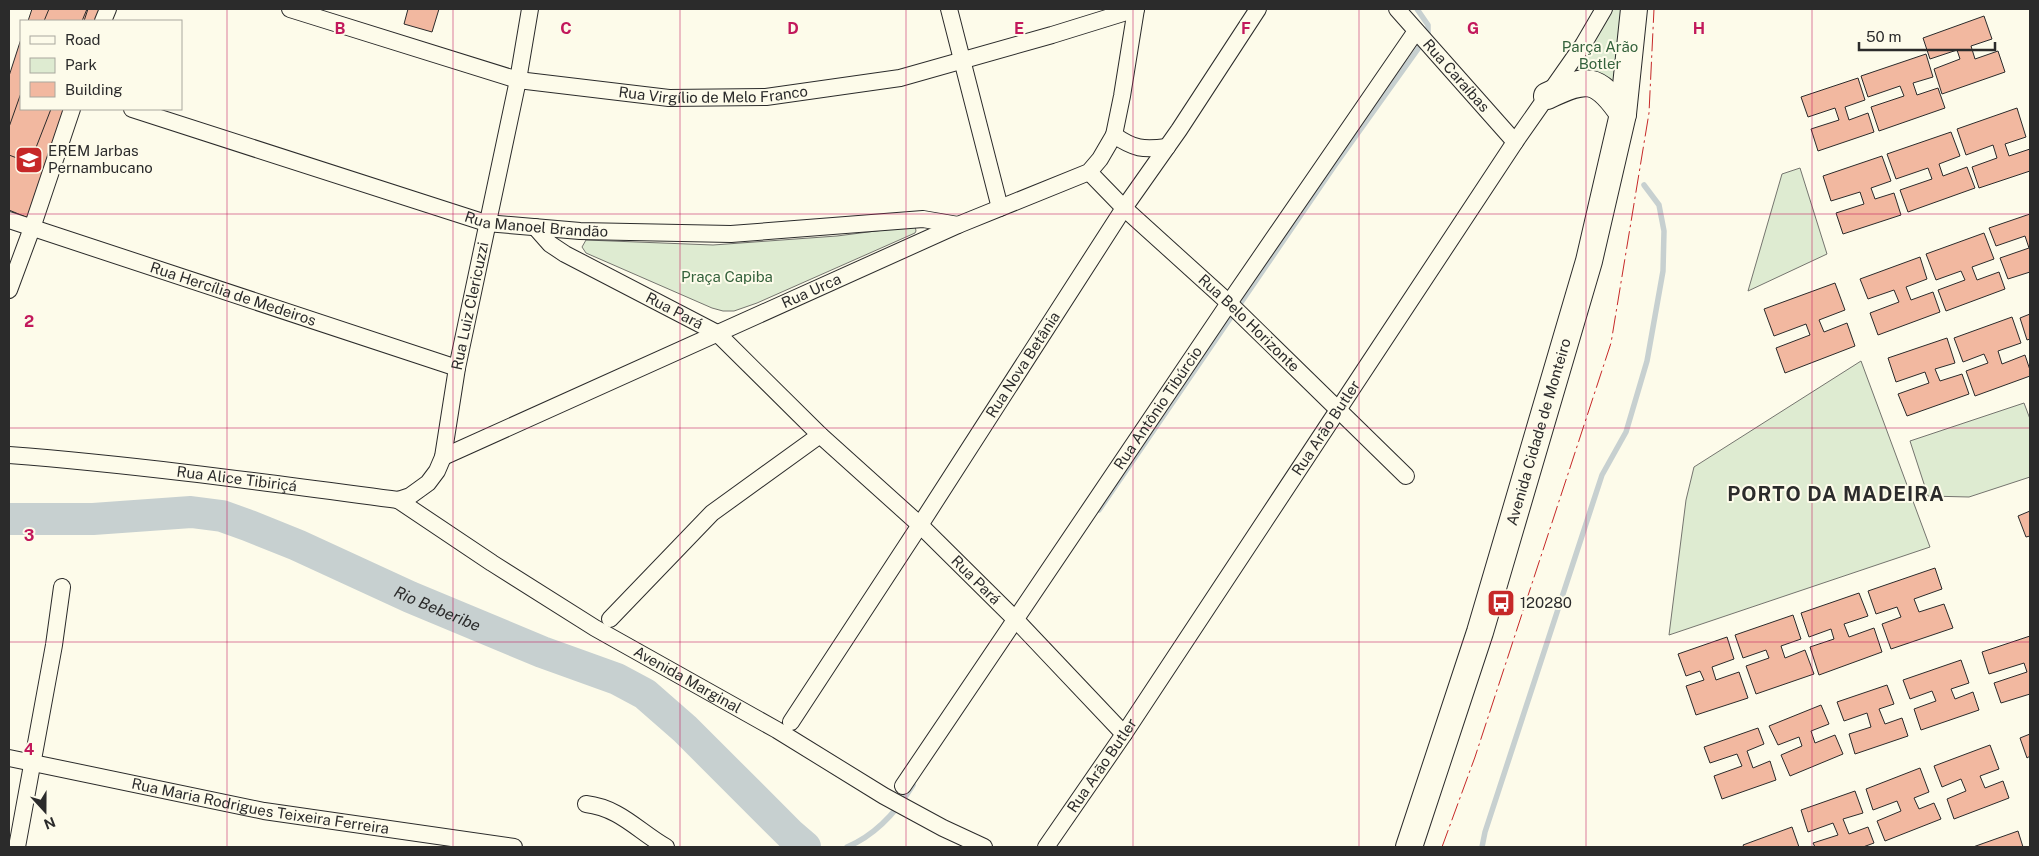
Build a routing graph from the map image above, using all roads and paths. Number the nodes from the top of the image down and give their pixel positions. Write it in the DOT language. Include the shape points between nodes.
graph roads {
  1 [pos="290,9"];
  2 [pos="530,9"];
  3 [pos="949,9"];
  4 [pos="1136,9"];
  5 [pos="1258,9"];
  6 [pos="1397,9"];
  7 [pos="1604,9"];
  8 [pos="1634,9"];
  9 [pos="1417,31"];
  10 [pos="963,61"];
  11 [pos="518,80"];
  12 [pos="1547,96"];
  13 [pos="72,110"];
  14 [pos="135,110"];
  15 [pos="1623,114"];
  16 [pos="1114,135"];
  17 [pos="1515,142"];
  18 [pos="1167,147"];
  19 [pos="1090,172"];
  20 [pos="1000,208"];
  21 [pos="1124,208"];
  22 [pos="9,220"];
  23 [pos="486,223"];
  24 [pos="958,225"];
  25 [pos="535,227"];
  26 [pos="32,228"];
  27 [pos="9,290"];
  28 [pos="1229,303"];
  29 [pos="718,334"];
  30 [pos="457,368"];
  31 [pos="1339,410"];
  32 [pos="820,436"];
  33 [pos="9,455"];
  34 [pos="443,457"];
  35 [pos="1406,476"];
  36 [pos="398,500"];
  37 [pos="920,525"];
  38 [pos="62,587"];
  39 [pos="610,619"];
  40 [pos="1017,620"];
  41 [pos="790,722"];
  42 [pos="1124,734"];
  43 [pos="9,758"];
  44 [pos="33,762"];
  45 [pos="903,786"];
  46 [pos="586,804"];
  47 [pos="17,847"];
  48 [pos="514,847"];
  49 [pos="666,847"];
  50 [pos="984,847"];
  51 [pos="1046,847"];
  52 [pos="1409,847"];
  1 -- 11 [label="street, Rua Virgílio de Melo Franco"];
  2 -- 11 [label="street, Rua Luiz Clericuzzi"];
  3 -- 10 [label="street"];
  4 -- 10 [label="street, Rua Virgílio de Melo Franco"];
  4 -- 16 [label="street"];
  5 -- 18 [label="street, Rua Nova Betânia"];
  6 -- 9 [label="street, Rua Caraíbas"];
  7 -- 12 [label="street, Rua Arão Butler"];
  8 -- 15 [label="main road, Avenida Cidade de Monteiro"];
  9 -- 17 [label="street, Rua Caraíbas"];
  9 -- 28 [label="street, Rua Antônio Tibúrcio"];
  10 -- 11 [label="street, Rua Virgílio de Melo Franco" via="900,78 766,97 669,98"];
  10 -- 20 [label="street"];
  11 -- 23 [label="street, Rua Luiz Clericuzzi"];
  12 -- 15 [label="main road" via="1578,83 1591,84 1605,90"];
  12 -- 17 [label="street, Rua Arão Butler"];
  13 -- 26 [label="street"];
  14 -- 23 [label="street, Rua Manoel Brandão"];
  15 -- 52 [label="main road, Avenida Cidade de Monteiro" via="1589,261 1480,632"];
  16 -- 18 [label="street" via="1137,148"];
  16 -- 19 [label="street"];
  17 -- 31 [label="street, Rua Arão Butler"];
  18 -- 21 [label="street, Rua Nova Betânia"];
  19 -- 20 [label="street, Rua Urca"];
  19 -- 21 [label="street, Rua Belo Horizonte"];
  20 -- 24 [label="street, Rua Urca"];
  21 -- 28 [label="street, Rua Belo Horizonte"];
  21 -- 37 [label="street, Rua Nova Betânia"];
  22 -- 26 [label="street, Rua Hercília de Medeiros"];
  23 -- 25 [label="street, Rua Manoel Brandão"];
  23 -- 30 [label="street, Rua Luiz Clericuzzi"];
  24 -- 25 [label="street, Rua Manoel Brandão" via="923,219 731,234"];
  24 -- 29 [label="street, Rua Urca"];
  25 -- 29 [label="street, Rua Pará" via="550,244 565,254"];
  26 -- 27 [label="street"];
  26 -- 30 [label="street, Rua Hercília de Medeiros"];
  28 -- 31 [label="street, Rua Belo Horizonte"];
  28 -- 40 [label="street, Rua Antônio Tibúrcio"];
  29 -- 32 [label="street, Rua Pará"];
  29 -- 34 [label="street, Rua Urca"];
  30 -- 34 [label="street, Rua Luiz Clericuzzi"];
  31 -- 35 [label="street, Rua Belo Horizonte"];
  31 -- 42 [label="street, Rua Arão Butler"];
  32 -- 37 [label="street, Rua Pará"];
  32 -- 39 [label="street" via="712,513"];
  33 -- 36 [label="street, Rua Alice Tibiriçá" via="187,472"];
  34 -- 36 [label="street" via="428,482 410,496"];
  36 -- 50 [label="street, Avenida Marginal" via="596,628 777,730 884,796"];
  37 -- 40 [label="street, Rua Pará"];
  37 -- 41 [label="street, Rua Nova Betânia"];
  38 -- 44 [label="street"];
  40 -- 42 [label="street, Rua Pará"];
  40 -- 45 [label="street, Rua Antônio Tibúrcio"];
  42 -- 51 [label="street, Rua Arão Butler"];
  43 -- 44 [label="street, Rua Maria Rodrigues Teixeira Ferreira"];
  44 -- 47 [label="street"];
  44 -- 48 [label="street, Rua Maria Rodrigues Teixeira Ferreira" via="264,811"];
  46 -- 49 [label="street" via="626,818"];
}
